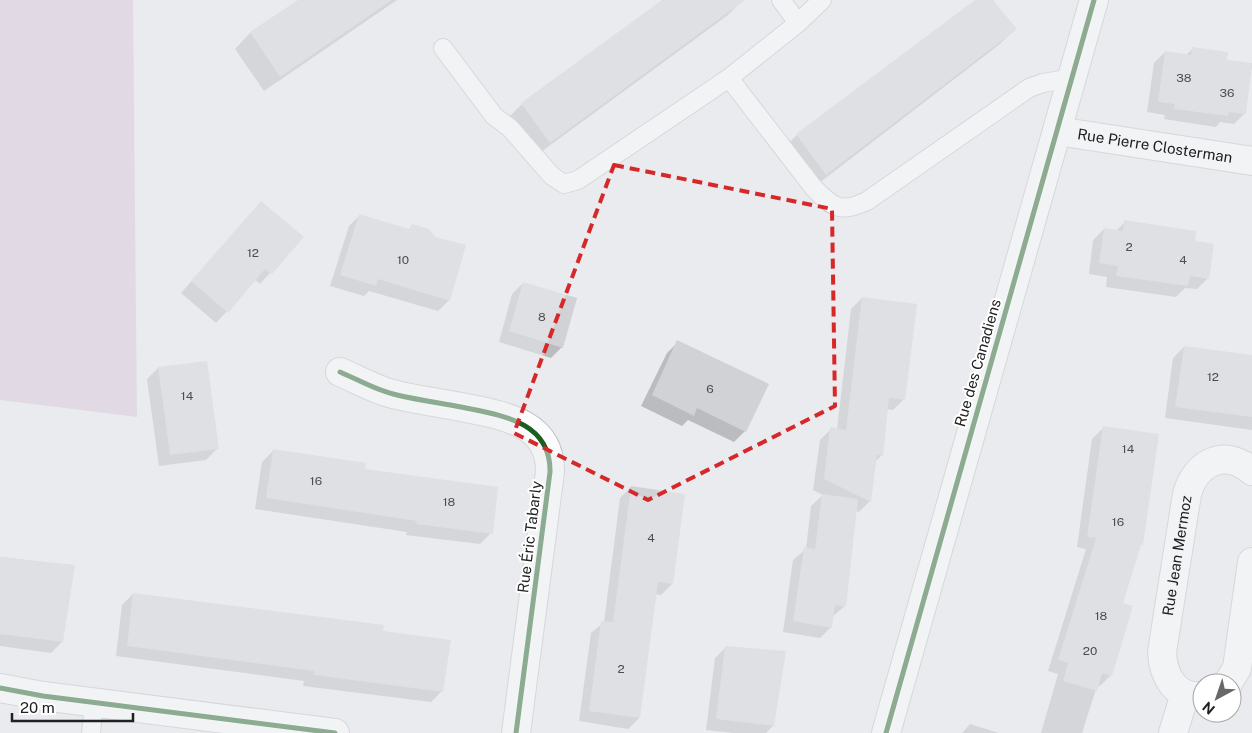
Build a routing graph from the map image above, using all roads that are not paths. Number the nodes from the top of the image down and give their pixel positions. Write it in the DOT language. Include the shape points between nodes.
graph roads {
  1 [pos="781,0"];
  2 [pos="822,0"];
  3 [pos="1094,0"];
  4 [pos="798,23"];
  5 [pos="443,48"];
  6 [pos="729,78"];
  7 [pos="1073,78"];
  8 [pos="1057,131"];
  9 [pos="1252,161"];
  10 [pos="340,372"];
  11 [pos="1252,471"];
  12 [pos="1252,562"];
  13 [pos="1234,673"];
  14 [pos="0,688"];
  15 [pos="1192,694"];
  16 [pos="1192,699"];
  17 [pos="94,703"];
  18 [pos="320,732"];
  19 [pos="91,733"];
  20 [pos="516,733"];
  21 [pos="886,733"];
  22 [pos="1173,733"];
  1 -- 4 [label="lane"];
  2 -- 4 [label="lane"];
  3 -- 7 [label="street, Rue des Canadiens"];
  4 -- 6 [label="lane"];
  5 -- 6 [label="lane" via="494,116 510,128 552,176 564,184 578,180"];
  6 -- 7 [label="lane" via="813,187 840,209 867,201 1029,88"];
  7 -- 8 [label="street, Rue des Canadiens"];
  8 -- 9 [label="street, Rue Pierre Closterman"];
  8 -- 21 [label="street, Rue des Canadiens"];
  10 -- 20 [label="street, Rue Éric Tabarly" via="394,394 510,418 538,435 546,446 551,459 550,472"];
  11 -- 15 [label="street, Rue Jean Mermoz" via="1245,464 1220,460 1198,471 1191,482 1162,665 1174,687"];
  12 -- 13 [label="street"];
  14 -- 17 [label="street"];
  16 -- 22 [label="street, Rue Jean Mermoz"];
  17 -- 18 [label="street"];
  17 -- 19 [label="lane"];
}
